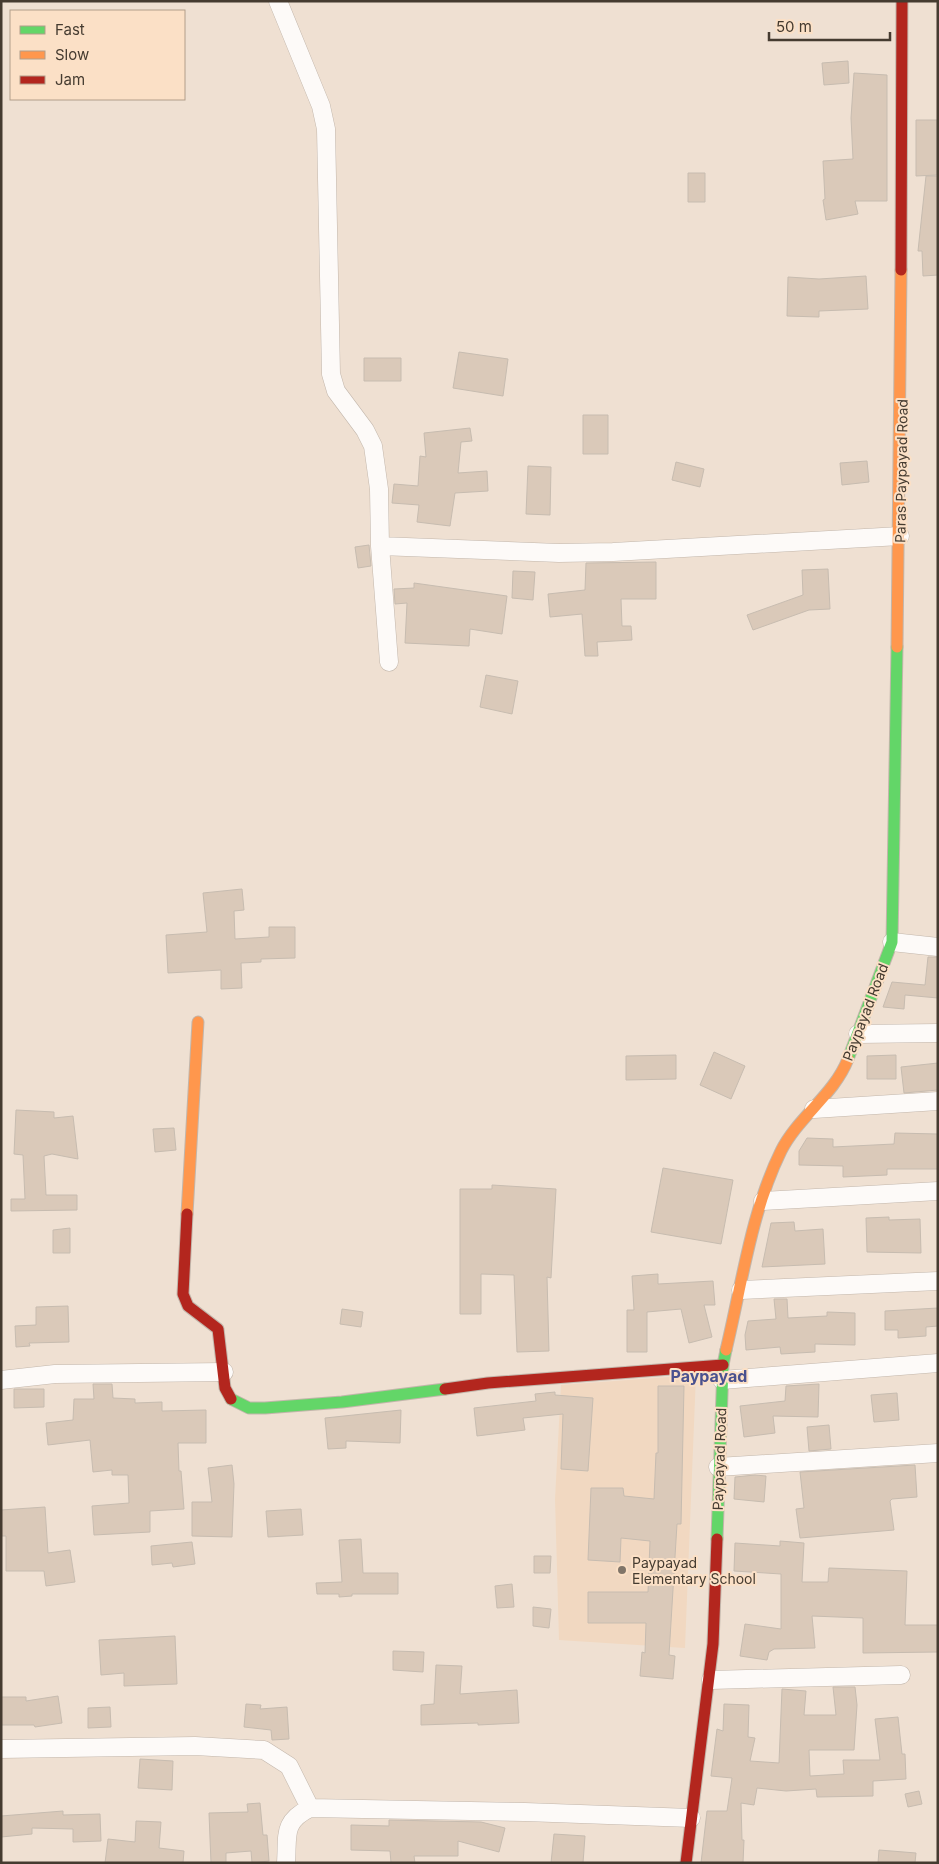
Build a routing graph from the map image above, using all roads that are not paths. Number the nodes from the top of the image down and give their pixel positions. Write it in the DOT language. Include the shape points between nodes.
graph roads {
  1 [pos="278,1"];
  2 [pos="902,1"];
  3 [pos="900,536"];
  4 [pos="380,546"];
  5 [pos="389,662"];
  6 [pos="892,942"];
  7 [pos="938,947"];
  8 [pos="198,1022"];
  9 [pos="938,1033"];
  10 [pos="858,1034"];
  11 [pos="938,1101"];
  12 [pos="814,1109"];
  13 [pos="938,1191"];
  14 [pos="763,1201"];
  15 [pos="938,1281"];
  16 [pos="741,1290"];
  17 [pos="938,1363"];
  18 [pos="224,1372"];
  19 [pos="722,1372"];
  20 [pos="1,1380"];
  21 [pos="938,1453"];
  22 [pos="718,1467"];
  23 [pos="901,1676"];
  24 [pos="710,1680"];
  25 [pos="1,1749"];
  26 [pos="310,1808"];
  27 [pos="691,1818"];
  28 [pos="286,1863"];
  29 [pos="686,1863"];
  1 -- 4 [label="street" via="303,58 326,129 331,374 336,391 373,446 379,489"];
  2 -- 3 [label="street, Paras Paypayad Road"];
  3 -- 4 [label="street" via="604,552 510,552"];
  3 -- 6 [label="street, Paras Paypayad Road"];
  4 -- 5 [label="street"];
  6 -- 7 [label="street"];
  6 -- 10 [label="street, Paypayad Road"];
  8 -- 18 [label="street" via="183,1294 188,1306 218,1329"];
  9 -- 10 [label="street"];
  10 -- 12 [label="street, Paypayad Road" via="843,1069"];
  11 -- 12 [label="street"];
  12 -- 14 [label="street, Paypayad Road" via="782,1150"];
  13 -- 14 [label="street"];
  14 -- 16 [label="street, Paypayad Road"];
  15 -- 16 [label="street"];
  16 -- 19 [label="street, Paypayad Road"];
  17 -- 19 [label="street"];
  18 -- 19 [label="street" via="225,1388 231,1400 249,1408 265,1408 342,1402 488,1383"];
  18 -- 20 [label="street" via="55,1374"];
  19 -- 22 [label="street, Paypayad Road"];
  21 -- 22 [label="street"];
  22 -- 24 [label="street, Paypayad Road" via="718,1547"];
  23 -- 24 [label="street"];
  24 -- 27 [label="street, Paypayad Road"];
  25 -- 26 [label="street" via="195,1746 264,1750 290,1766"];
  26 -- 27 [label="street"];
  26 -- 28 [label="street" via="297,1814 289,1824"];
  27 -- 29 [label="street, Paypayad Road"];
}
